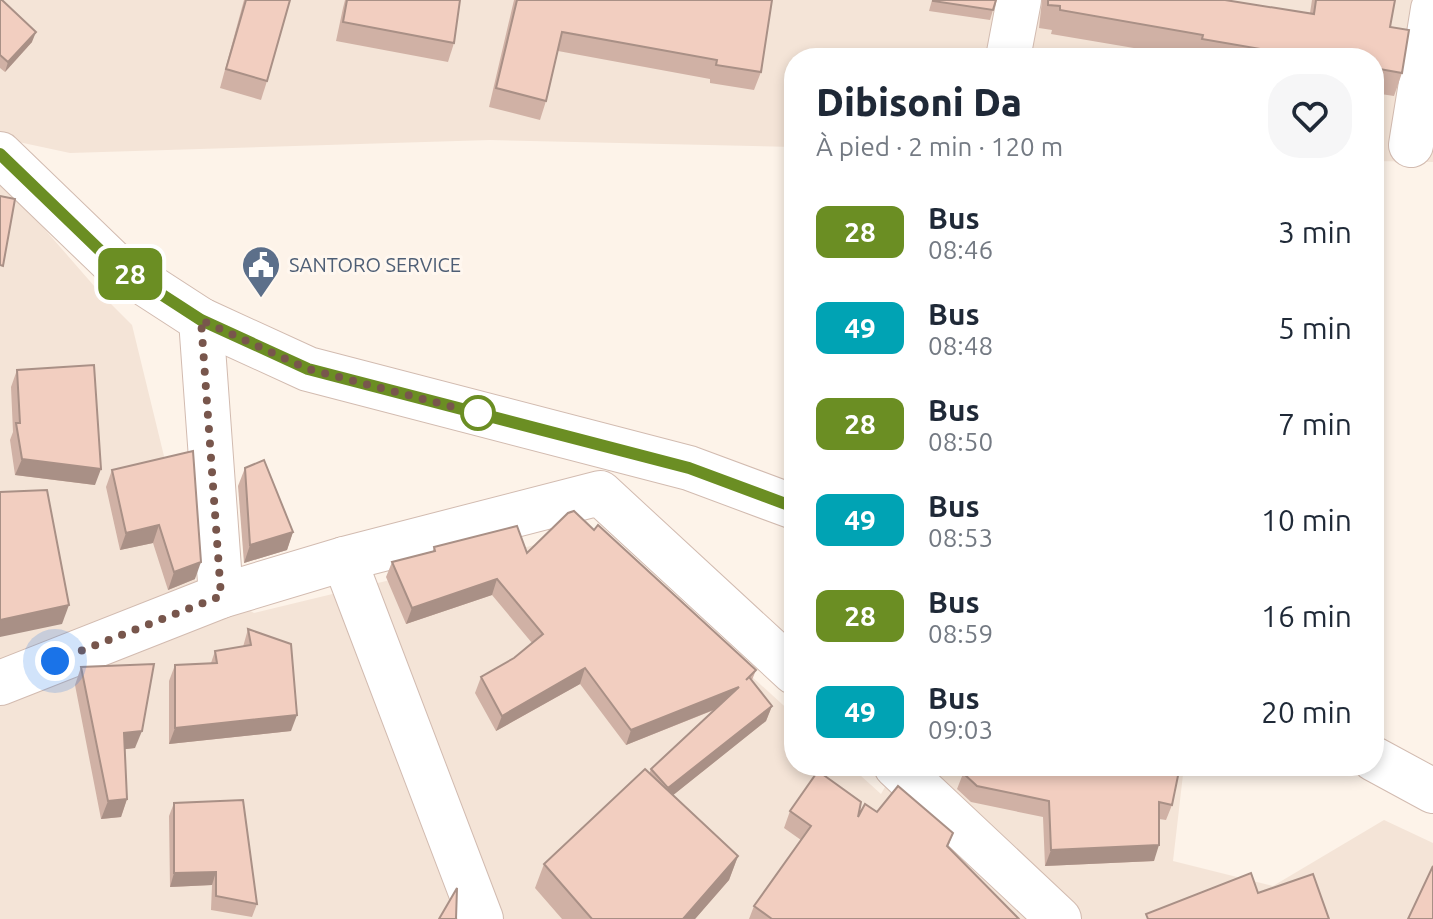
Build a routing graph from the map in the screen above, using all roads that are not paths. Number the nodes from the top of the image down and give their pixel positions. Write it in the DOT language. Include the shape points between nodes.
graph roads {
  1 [pos="1019,0"];
  2 [pos="1433,9"];
  3 [pos="1010,48"];
  4 [pos="1411,145"];
  5 [pos="0,154"];
  6 [pos="201,320"];
  7 [pos="784,503"];
  8 [pos="344,559"];
  9 [pos="221,596"];
  10 [pos="784,663"];
  11 [pos="0,683"];
  12 [pos="1384,764"];
  13 [pos="907,776"];
  14 [pos="1433,791"];
  15 [pos="481,919"];
  16 [pos="1059,919"];
  1 -- 3 [label="street"];
  2 -- 4 [label="street"];
  5 -- 6 [label="street" via="113,263"];
  6 -- 7 [label="street" via="308,369 689,468"];
  6 -- 9 [label="street"];
  8 -- 9 [label="street"];
  8 -- 10 [label="street" via="600,493"];
  8 -- 15 [label="street"];
  9 -- 11 [label="street"];
  12 -- 14 [label="street"];
  13 -- 16 [label="street"];
}
